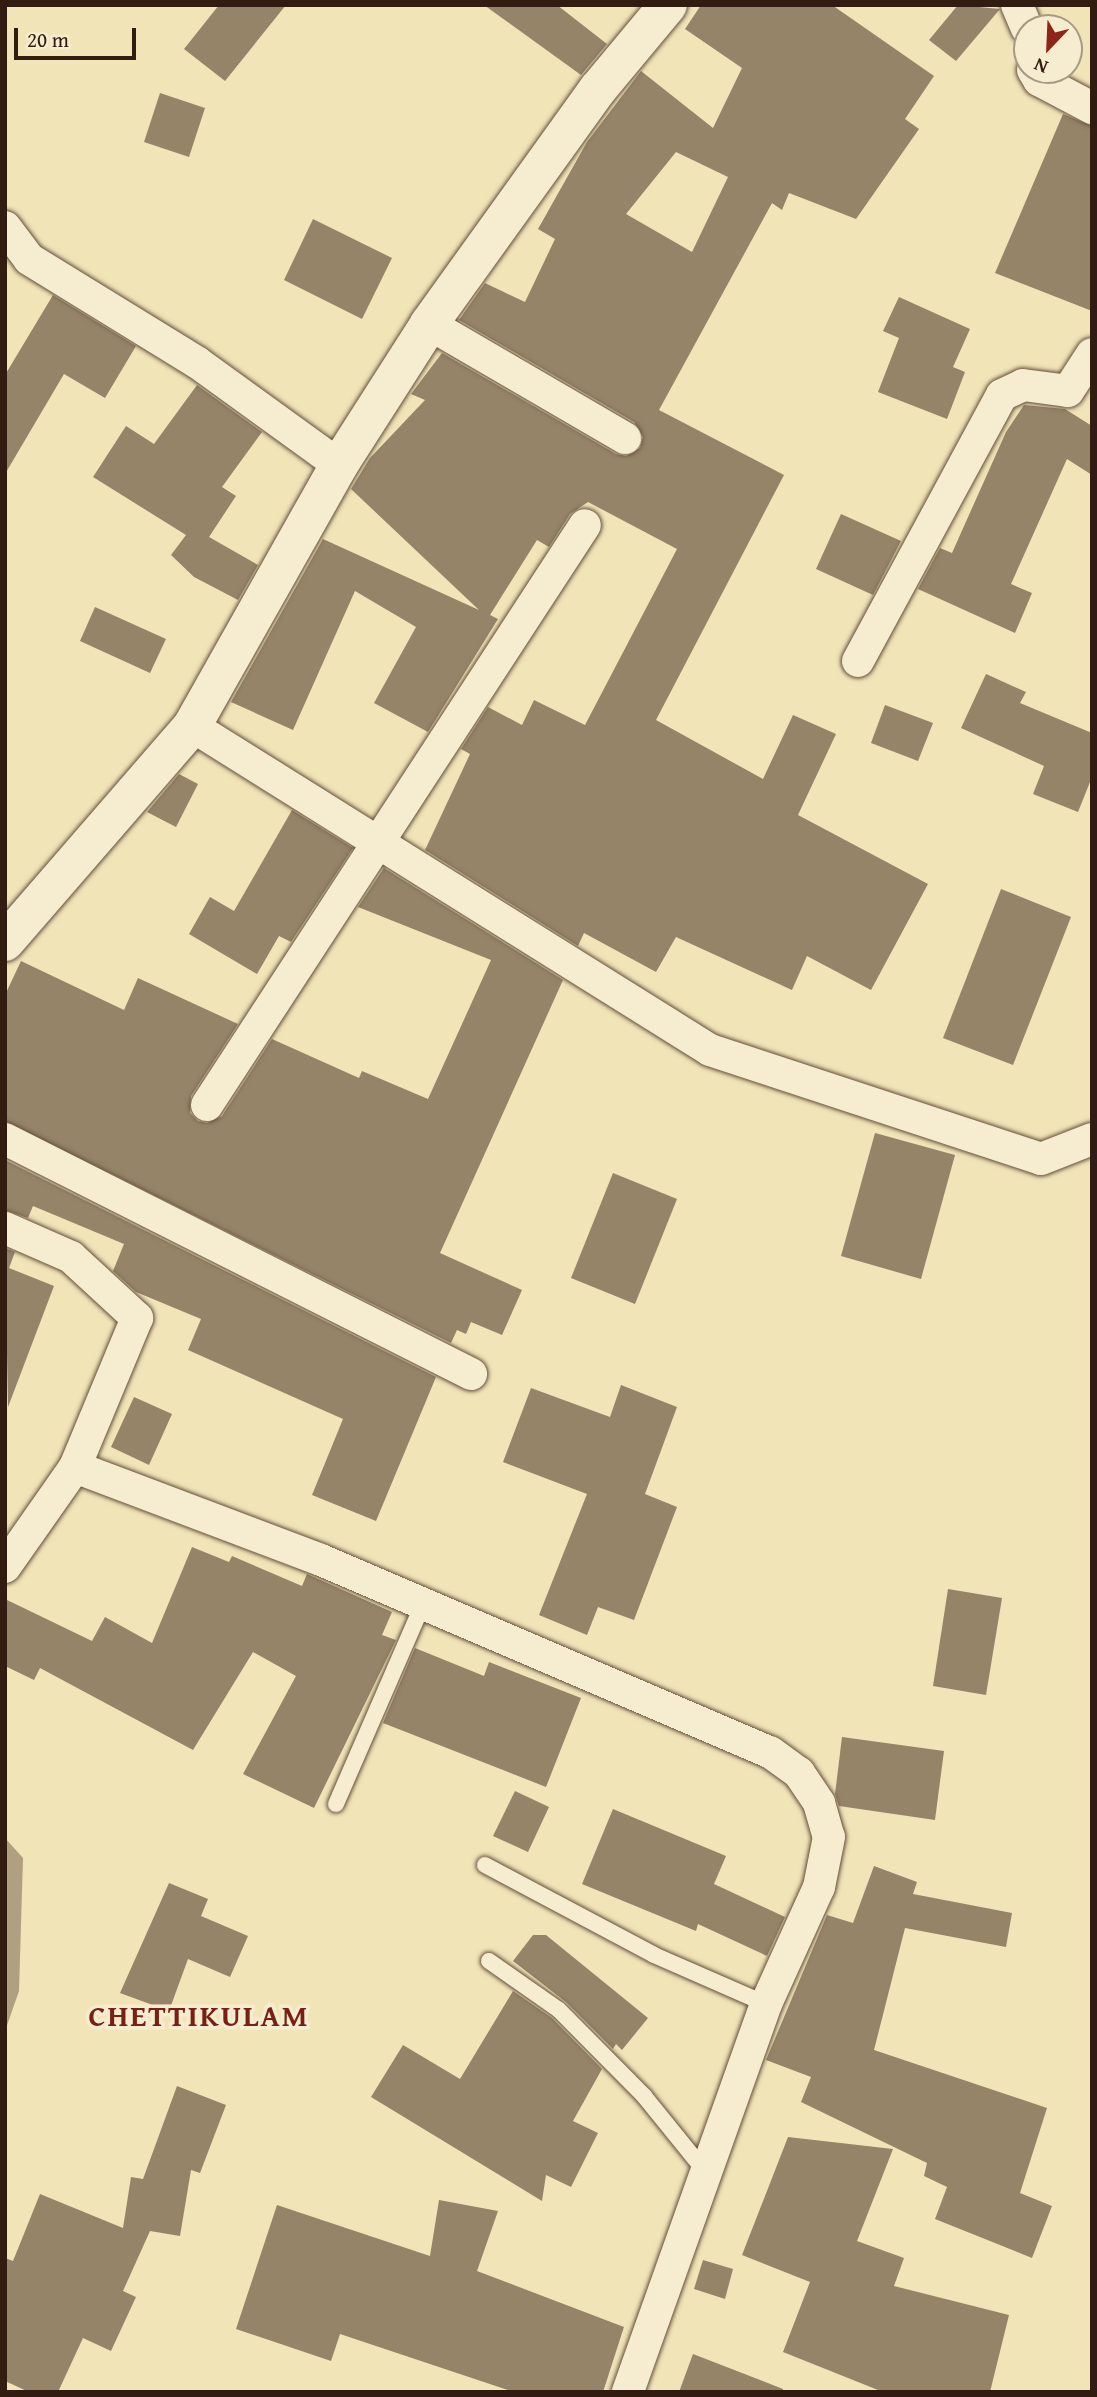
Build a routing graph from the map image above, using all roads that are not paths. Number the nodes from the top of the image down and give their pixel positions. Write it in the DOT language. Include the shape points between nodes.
graph roads {
  1 [pos="668,5"];
  2 [pos="1047,84"];
  3 [pos="1092,108"];
  4 [pos="5,227"];
  5 [pos="429,324"];
  6 [pos="1092,354"];
  7 [pos="625,438"];
  8 [pos="339,465"];
  9 [pos="585,526"];
  10 [pos="858,661"];
  11 [pos="192,726"];
  12 [pos="380,841"];
  13 [pos="5,942"];
  14 [pos="207,1105"];
  15 [pos="5,1139"];
  16 [pos="1092,1139"];
  17 [pos="5,1228"];
  18 [pos="471,1374"];
  19 [pos="75,1468"];
  20 [pos="5,1567"];
  21 [pos="423,1604"];
  22 [pos="335,1804"];
  23 [pos="485,1865"];
  24 [pos="489,1961"];
  25 [pos="766,2004"];
  26 [pos="704,2170"];
  27 [pos="628,2392"];
  1 -- 5 [label="street" via="598,89"];
  2 -- 3 [label="street"];
  4 -- 8 [label="street" via="29,259 198,363"];
  5 -- 7 [label="street"];
  5 -- 8 [label="street"];
  6 -- 10 [label="street" via="1068,391 1023,385 1002,395"];
  8 -- 11 [label="street"];
  9 -- 12 [label="street"];
  11 -- 12 [label="street"];
  11 -- 13 [label="street"];
  12 -- 14 [label="street"];
  12 -- 16 [label="street" via="710,1050 1041,1159"];
  15 -- 18 [label="street"];
  17 -- 19 [label="street" via="71,1257 137,1318"];
  19 -- 20 [label="street"];
  19 -- 21 [label="street"];
  21 -- 22 [label="lane"];
  21 -- 25 [label="street" via="770,1752 799,1773 819,1803 829,1837 819,1887"];
  23 -- 25 [label="lane" via="654,1955"];
  24 -- 26 [label="lane" via="559,2010 645,2096"];
  25 -- 26 [label="street"];
  26 -- 27 [label="street"];
}
